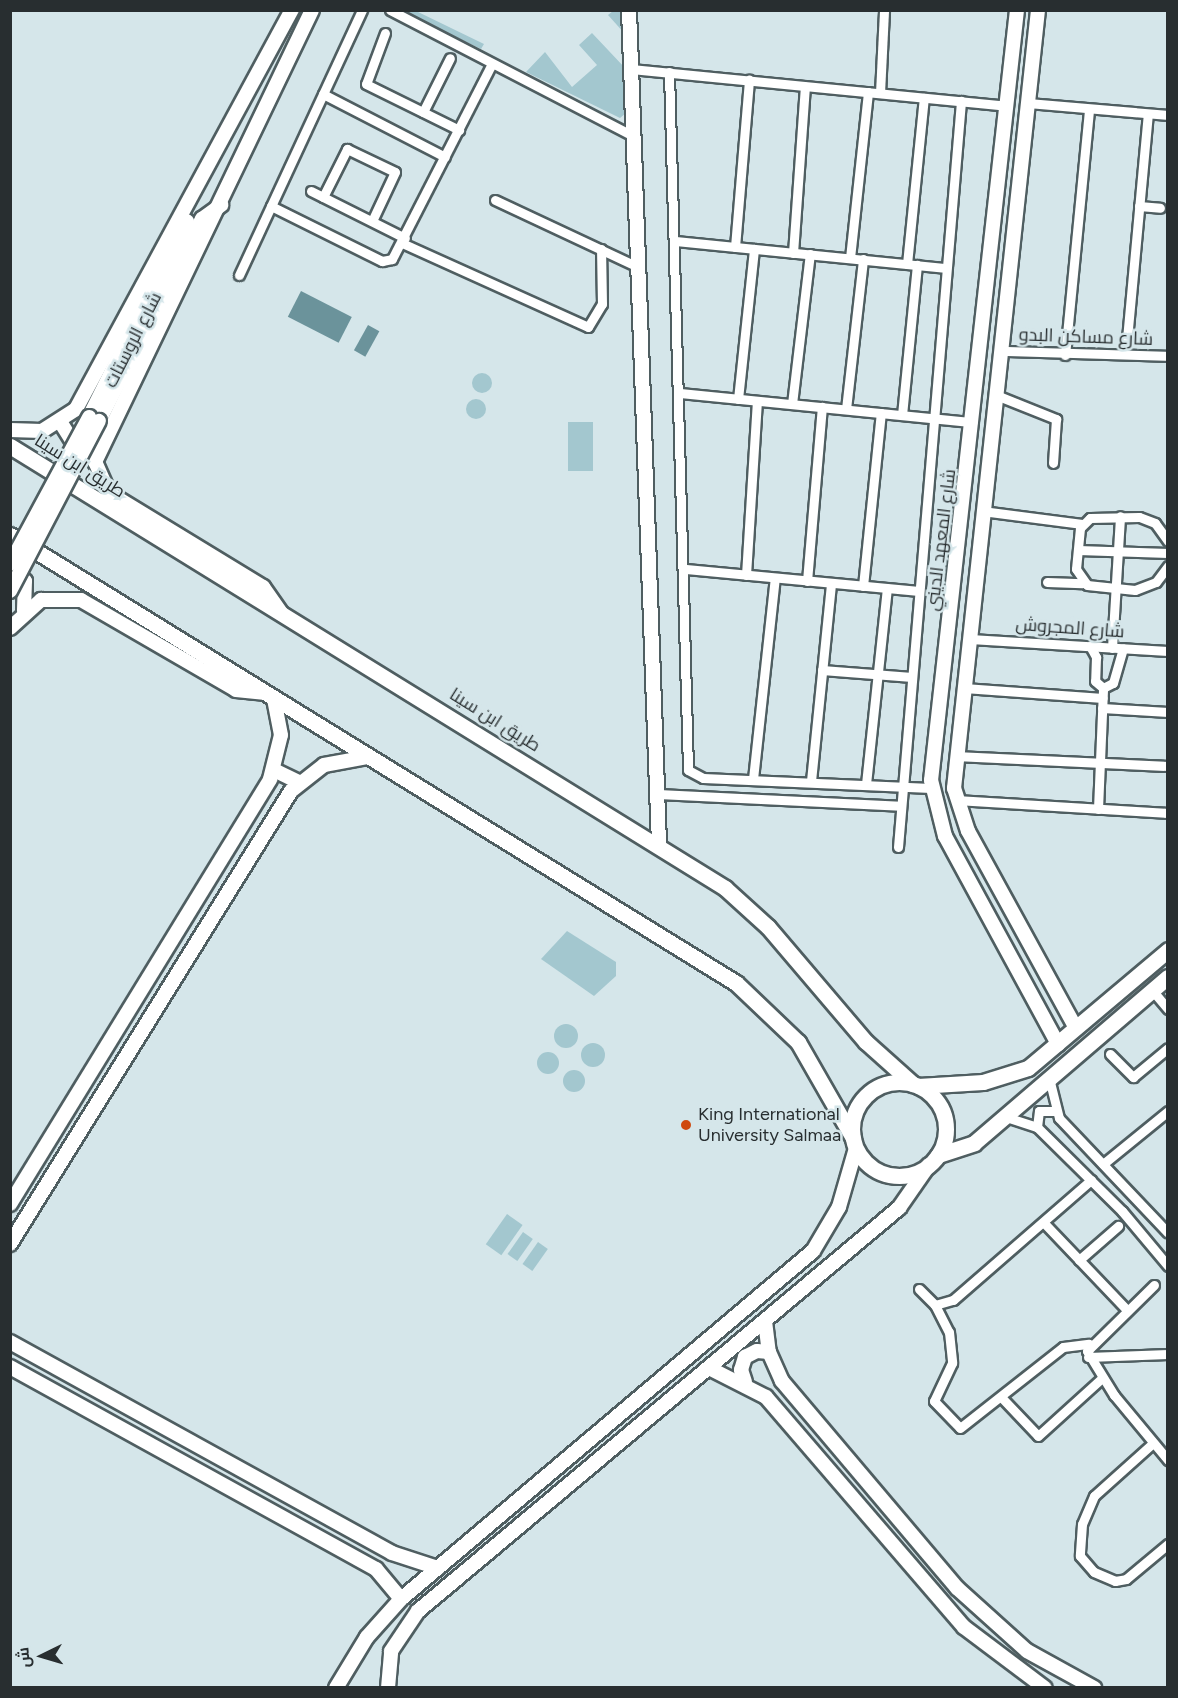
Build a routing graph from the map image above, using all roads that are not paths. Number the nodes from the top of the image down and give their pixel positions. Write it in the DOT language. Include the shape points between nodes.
graph roads {
  1 [pos="292,10"];
  2 [pos="312,10"];
  3 [pos="362,10"];
  4 [pos="390,10"];
  5 [pos="629,10"];
  6 [pos="884,10"];
  7 [pos="1017,10"];
  8 [pos="1038,10"];
  9 [pos="386,33"];
  10 [pos="1014,37"];
  11 [pos="1035,42"];
  12 [pos="450,58"];
  13 [pos="492,64"];
  14 [pos="631,69"];
  15 [pos="669,72"];
  16 [pos="749,80"];
  17 [pos="805,86"];
  18 [pos="868,92"];
  19 [pos="880,93"];
  20 [pos="323,94"];
  21 [pos="924,98"];
  22 [pos="961,101"];
  23 [pos="1028,103"];
  24 [pos="1006,106"];
  25 [pos="1089,109"];
  26 [pos="423,112"];
  27 [pos="1148,114"];
  28 [pos="1167,115"];
  29 [pos="459,129"];
  30 [pos="633,136"];
  31 [pos="445,157"];
  32 [pos="311,191"];
  33 [pos="194,193"];
  34 [pos="323,197"];
  35 [pos="495,200"];
  36 [pos="221,205"];
  37 [pos="271,206"];
  38 [pos="1139,206"];
  39 [pos="1160,208"];
  40 [pos="372,221"];
  41 [pos="404,240"];
  42 [pos="675,241"];
  43 [pos="735,247"];
  44 [pos="601,249"];
  45 [pos="754,249"];
  46 [pos="793,253"];
  47 [pos="810,254"];
  48 [pos="850,258"];
  49 [pos="863,260"];
  50 [pos="912,264"];
  51 [pos="638,267"];
  52 [pos="945,268"];
  53 [pos="239,275"];
  54 [pos="986,277"];
  55 [pos="1007,279"];
  56 [pos="1127,339"];
  57 [pos="1003,351"];
  58 [pos="1065,355"];
  59 [pos="1167,356"];
  60 [pos="680,393"];
  61 [pos="996,395"];
  62 [pos="738,399"];
  63 [pos="757,400"];
  64 [pos="792,404"];
  65 [pos="822,407"];
  66 [pos="846,409"];
  67 [pos="881,413"];
  68 [pos="902,415"];
  69 [pos="931,418"];
  70 [pos="94,419"];
  71 [pos="973,422"];
  72 [pos="61,423"];
  73 [pos="993,424"];
  74 [pos="10,430"];
  75 [pos="10,446"];
  76 [pos="96,457"];
  77 [pos="1053,463"];
  78 [pos="982,511"];
  79 [pos="1120,516"];
  80 [pos="1082,524"];
  81 [pos="10,535"];
  82 [pos="1167,541"];
  83 [pos="1078,550"];
  84 [pos="1118,551"];
  85 [pos="1167,553"];
  86 [pos="10,564"];
  87 [pos="1167,566"];
  88 [pos="686,569"];
  89 [pos="10,571"];
  90 [pos="746,575"];
  91 [pos="775,578"];
  92 [pos="807,581"];
  93 [pos="1047,582"];
  94 [pos="831,583"];
  95 [pos="1082,583"];
  96 [pos="863,586"];
  97 [pos="887,588"];
  98 [pos="1115,590"];
  99 [pos="10,591"];
  100 [pos="919,591"];
  101 [pos="953,596"];
  102 [pos="974,599"];
  103 [pos="24,611"];
  104 [pos="282,614"];
  105 [pos="10,628"];
  106 [pos="970,639"];
  107 [pos="1090,646"];
  108 [pos="1112,648"];
  109 [pos="1123,648"];
  110 [pos="1167,651"];
  111 [pos="822,670"];
  112 [pos="878,674"];
  113 [pos="912,677"];
  114 [pos="964,688"];
  115 [pos="1103,693"];
  116 [pos="270,696"];
  117 [pos="1102,708"];
  118 [pos="1167,712"];
  119 [pos="955,756"];
  120 [pos="368,758"];
  121 [pos="1100,763"];
  122 [pos="1167,766"];
  123 [pos="274,770"];
  124 [pos="753,779"];
  125 [pos="811,781"];
  126 [pos="299,782"];
  127 [pos="866,784"];
  128 [pos="902,787"];
  129 [pos="932,788"];
  130 [pos="658,794"];
  131 [pos="956,800"];
  132 [pos="900,806"];
  133 [pos="1098,809"];
  134 [pos="1167,813"];
  135 [pos="659,846"];
  136 [pos="898,847"];
  137 [pos="1167,951"];
  138 [pos="1167,977"];
  139 [pos="1152,990"];
  140 [pos="1167,1009"];
  141 [pos="1076,1028"];
  142 [pos="1058,1044"];
  143 [pos="1167,1048"];
  144 [pos="1110,1054"];
  145 [pos="1050,1078"];
  146 [pos="915,1085"];
  147 [pos="1054,1111"];
  148 [pos="1167,1111"];
  149 [pos="1003,1116"];
  150 [pos="1037,1127"];
  151 [pos="854,1143"];
  152 [pos="934,1160"];
  153 [pos="1103,1164"];
  154 [pos="1091,1180"];
  155 [pos="10,1204"];
  156 [pos="1045,1224"];
  157 [pos="1118,1226"];
  158 [pos="1167,1233"];
  159 [pos="10,1244"];
  160 [pos="1079,1260"];
  161 [pos="1167,1266"];
  162 [pos="1154,1285"];
  163 [pos="920,1289"];
  164 [pos="935,1305"];
  165 [pos="1126,1309"];
  166 [pos="765,1321"];
  167 [pos="10,1342"];
  168 [pos="1089,1344"];
  169 [pos="769,1352"];
  170 [pos="1167,1354"];
  171 [pos="1088,1357"];
  172 [pos="10,1367"];
  173 [pos="709,1368"];
  174 [pos="1102,1378"];
  175 [pos="745,1382"];
  176 [pos="1002,1398"];
  177 [pos="1153,1443"];
  178 [pos="1167,1460"];
  179 [pos="1167,1544"];
  180 [pos="392,1553"];
  181 [pos="438,1568"];
  182 [pos="376,1569"];
  183 [pos="401,1599"];
  184 [pos="340,1685"];
  185 [pos="387,1686"];
  186 [pos="1045,1688"];
  187 [pos="1094,1688"];
  1 -- 33 [label="street, شارع الروستات"];
  2 -- 36 [label="street, شارع الروستات"];
  3 -- 20 [label="street"];
  4 -- 13 [label="street"];
  5 -- 14 [label="street"];
  6 -- 19 [label="street"];
  7 -- 10 [label="street, شارع المعهد الديني"];
  8 -- 11 [label="street, شارع المعهد الديني"];
  9 -- 26 [label="street" via="364,82"];
  10 -- 11 [label="street" via="1027,34"];
  10 -- 24 [label="street, شارع المعهد الديني"];
  11 -- 23 [label="street, شارع المعهد الديني"];
  12 -- 26 [label="street"];
  13 -- 29 [label="street"];
  13 -- 30 [label="street"];
  14 -- 15 [label="street"];
  14 -- 30 [label="street"];
  15 -- 16 [label="street"];
  15 -- 42 [label="street"];
  16 -- 17 [label="street"];
  16 -- 43 [label="street"];
  17 -- 18 [label="street"];
  17 -- 46 [label="street"];
  18 -- 19 [label="street"];
  18 -- 48 [label="street"];
  19 -- 21 [label="street"];
  20 -- 31 [label="street"];
  20 -- 37 [label="street"];
  21 -- 22 [label="street"];
  21 -- 50 [label="street"];
  22 -- 24 [label="street"];
  22 -- 52 [label="street"];
  23 -- 25 [label="street"];
  23 -- 55 [label="street, شارع المعهد الديني"];
  24 -- 54 [label="street, شارع المعهد الديني"];
  25 -- 27 [label="street"];
  25 -- 58 [label="street"];
  26 -- 29 [label="street"];
  27 -- 28 [label="street"];
  27 -- 38 [label="street"];
  29 -- 31 [label="street"];
  30 -- 51 [label="street"];
  31 -- 41 [label="street"];
  32 -- 34 [label="street"];
  33 -- 70 [label="street" via="186,223"];
  33 -- 72 [label="street, شارع الروستات" via="76,409"];
  34 -- 40 [label="street"];
  34 -- 40 [label="street" via="347,149 395,172"];
  35 -- 44 [label="street"];
  36 -- 70 [label="street" via="202,219"];
  36 -- 76 [label="street, شارع الروستات"];
  37 -- 41 [label="street" via="382,261 392,259"];
  37 -- 53 [label="street"];
  38 -- 39 [label="street"];
  38 -- 56 [label="street"];
  40 -- 41 [label="street"];
  41 -- 44 [label="street" via="588,327 603,304"];
  42 -- 43 [label="street"];
  42 -- 60 [label="street"];
  43 -- 45 [label="street"];
  44 -- 51 [label="street"];
  45 -- 46 [label="street"];
  45 -- 62 [label="street"];
  46 -- 47 [label="street"];
  47 -- 48 [label="street"];
  47 -- 64 [label="street"];
  48 -- 49 [label="street"];
  49 -- 50 [label="street"];
  49 -- 66 [label="street"];
  50 -- 52 [label="street"];
  50 -- 68 [label="street"];
  51 -- 130 [label="street"];
  52 -- 69 [label="street"];
  54 -- 55 [label="street"];
  54 -- 71 [label="street, شارع المعهد الديني"];
  55 -- 57 [label="street, شارع المعهد الديني"];
  57 -- 58 [label="street, شارع مساكن البدو"];
  57 -- 61 [label="street, شارع المعهد الديني"];
  58 -- 59 [label="street, شارع مساكن البدو"];
  60 -- 62 [label="street"];
  60 -- 88 [label="street"];
  61 -- 73 [label="street, شارع المعهد الديني"];
  61 -- 77 [label="street" via="1056,419"];
  62 -- 63 [label="street"];
  63 -- 64 [label="street"];
  63 -- 90 [label="street"];
  64 -- 65 [label="street"];
  65 -- 66 [label="street"];
  65 -- 92 [label="street"];
  66 -- 67 [label="street"];
  67 -- 68 [label="street"];
  67 -- 96 [label="street"];
  68 -- 69 [label="street"];
  69 -- 71 [label="street"];
  69 -- 100 [label="street"];
  70 -- 86 [label="street, bridge"];
  70 -- 99 [label="street, bridge"];
  71 -- 73 [label="street"];
  71 -- 101 [label="street, شارع المعهد الديني"];
  72 -- 74 [label="street, شارع الروستات" via="32,434"];
  72 -- 76 [label="street" via="73,448"];
  73 -- 78 [label="street, شارع المعهد الديني"];
  75 -- 104 [label="main road, طريق ابن سينا"];
  76 -- 104 [label="street" via="97,475 109,493 263,587"];
  78 -- 80 [label="street"];
  78 -- 102 [label="street, شارع المعهد الديني"];
  79 -- 80 [label="street"];
  79 -- 82 [label="street" via="1147,519"];
  79 -- 84 [label="street"];
  80 -- 83 [label="street"];
  81 -- 116 [label="main road"];
  83 -- 84 [label="street"];
  83 -- 95 [label="street"];
  84 -- 85 [label="street"];
  84 -- 98 [label="street"];
  87 -- 98 [label="street" via="1149,586"];
  88 -- 90 [label="street"];
  88 -- 124 [label="street" via="688,770 703,778"];
  89 -- 103 [label="street" via="25,581"];
  90 -- 91 [label="street"];
  91 -- 92 [label="street"];
  91 -- 124 [label="street"];
  92 -- 94 [label="street"];
  93 -- 95 [label="street"];
  94 -- 96 [label="street"];
  94 -- 111 [label="street"];
  95 -- 98 [label="street"];
  96 -- 97 [label="street"];
  97 -- 100 [label="street"];
  97 -- 112 [label="street"];
  98 -- 108 [label="street"];
  100 -- 113 [label="street"];
  101 -- 102 [label="street"];
  101 -- 129 [label="street, شارع المعهد الديني"];
  102 -- 106 [label="street, شارع المعهد الديني"];
  103 -- 105 [label="street"];
  103 -- 116 [label="street" via="51,598 81,600 236,690"];
  104 -- 135 [label="main road, طريق ابن سينا"];
  106 -- 107 [label="street, شارع المجروش"];
  106 -- 114 [label="street, شارع المعهد الديني"];
  107 -- 108 [label="street, شارع المجروش"];
  107 -- 115 [label="street" via="1096,657 1095,681"];
  108 -- 109 [label="street, شارع المجروش"];
  109 -- 110 [label="street, شارع المجروش"];
  109 -- 115 [label="street" via="1113,683"];
  111 -- 112 [label="street"];
  111 -- 125 [label="street"];
  112 -- 113 [label="street"];
  112 -- 127 [label="street"];
  113 -- 128 [label="street"];
  114 -- 115 [label="street"];
  114 -- 119 [label="street, شارع المعهد الديني"];
  115 -- 117 [label="street"];
  116 -- 120 [label="main road"];
  116 -- 123 [label="street" via="281,735"];
  117 -- 118 [label="street"];
  117 -- 121 [label="street"];
  119 -- 121 [label="street"];
  119 -- 131 [label="street, شارع المعهد الديني"];
  120 -- 126 [label="street" via="324,765"];
  120 -- 151 [label="main road" via="745,990 798,1042"];
  121 -- 122 [label="street"];
  121 -- 133 [label="street"];
  123 -- 126 [label="street"];
  123 -- 155 [label="street"];
  124 -- 125 [label="street"];
  125 -- 127 [label="street"];
  126 -- 159 [label="street"];
  127 -- 128 [label="street"];
  128 -- 129 [label="street"];
  128 -- 132 [label="street"];
  129 -- 142 [label="street, شارع المعهد الديني" via="945,836"];
  130 -- 132 [label="street"];
  130 -- 135 [label="street"];
  131 -- 133 [label="street"];
  131 -- 141 [label="street, شارع المعهد الديني"];
  132 -- 136 [label="street"];
  133 -- 134 [label="street"];
  135 -- 146 [label="main road, طريق ابن سينا" via="752,910 866,1042"];
  137 -- 141 [label="main road"];
  138 -- 139 [label="main road"];
  139 -- 140 [label="street"];
  139 -- 145 [label="main road"];
  141 -- 142 [label="main road"];
  142 -- 146 [label="main road" via="1028,1068 999,1079"];
  143 -- 144 [label="street" via="1132,1077"];
  145 -- 147 [label="street"];
  145 -- 149 [label="main road"];
  146 -- 151 [label="main road" via="885,1084 868,1094 855,1111"];
  146 -- 152 [label="main road" via="942,1110 946,1133"];
  147 -- 150 [label="street" via="1039,1111"];
  147 -- 153 [label="street"];
  148 -- 153 [label="street"];
  149 -- 150 [label="street"];
  149 -- 152 [label="main road" via="966,1149"];
  150 -- 154 [label="street"];
  151 -- 152 [label="main road" via="869,1166 888,1175 910,1175"];
  151 -- 181 [label="street" via="839,1207 813,1251"];
  152 -- 166 [label="street" via="899,1208"];
  153 -- 158 [label="street"];
  154 -- 156 [label="street"];
  154 -- 161 [label="street"];
  156 -- 160 [label="street"];
  156 -- 164 [label="street" via="953,1300"];
  157 -- 160 [label="street"];
  160 -- 165 [label="street"];
  162 -- 165 [label="street"];
  163 -- 164 [label="street"];
  164 -- 176 [label="street" via="952,1352 935,1406 960,1428"];
  165 -- 168 [label="street"];
  166 -- 169 [label="street"];
  166 -- 173 [label="street"];
  167 -- 180 [label="street"];
  168 -- 171 [label="street"];
  168 -- 176 [label="street" via="1063,1347"];
  169 -- 175 [label="street" via="756,1351 746,1357 741,1370"];
  169 -- 187 [label="street" via="792,1394 978,1611 1027,1651"];
  170 -- 171 [label="street"];
  171 -- 174 [label="street"];
  172 -- 182 [label="street"];
  173 -- 175 [label="street"];
  173 -- 185 [label="street" via="418,1611 391,1651"];
  174 -- 176 [label="street" via="1038,1436"];
  174 -- 177 [label="street"];
  175 -- 186 [label="street" via="829,1466 964,1627"];
  177 -- 178 [label="street"];
  177 -- 179 [label="street" via="1094,1496 1082,1524 1080,1556 1094,1572 1115,1581 1126,1579"];
  180 -- 181 [label="street"];
  180 -- 182 [label="street" via="388,1565"];
  181 -- 183 [label="street"];
  182 -- 183 [label="street"];
  183 -- 184 [label="street" via="367,1637"];
}
